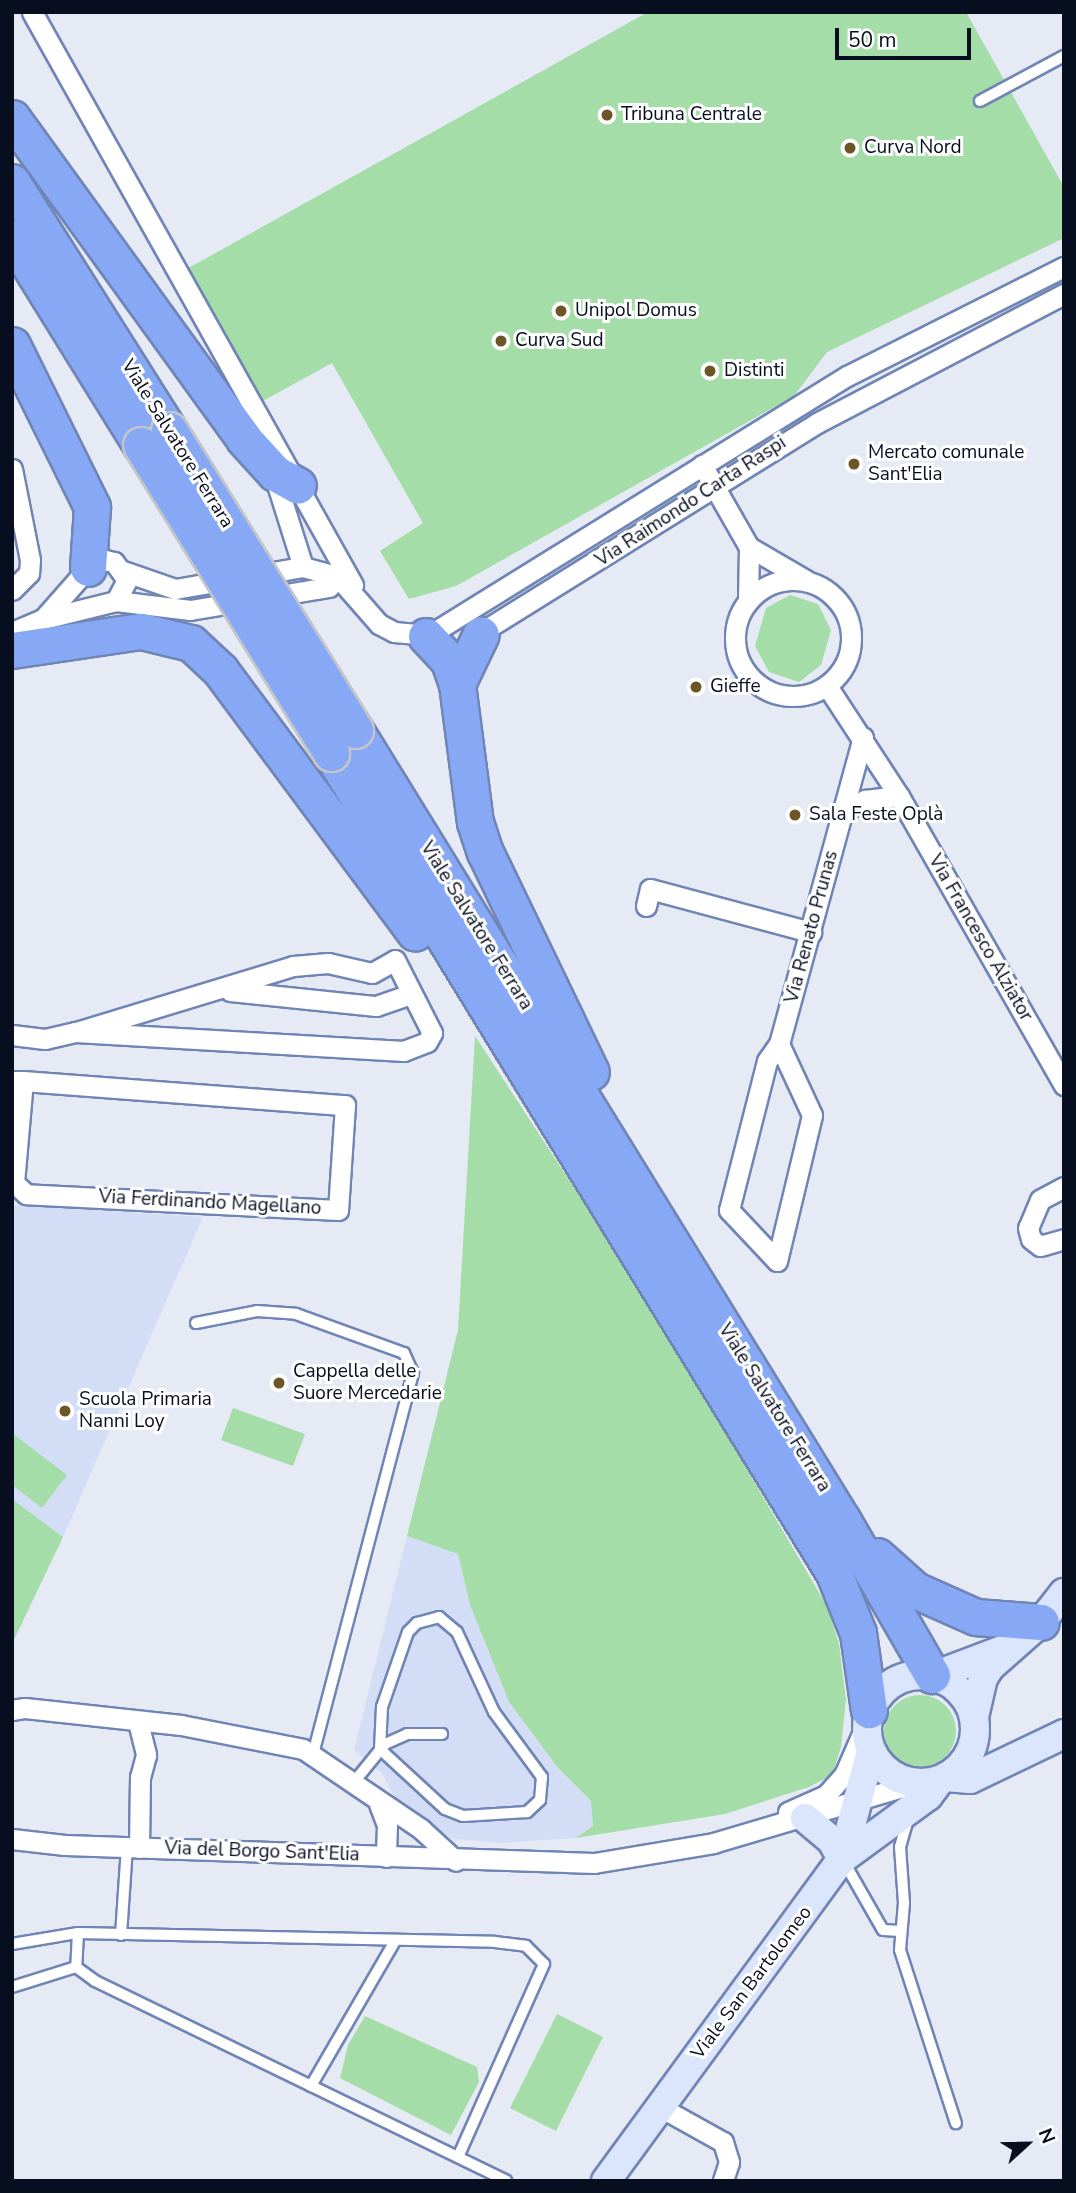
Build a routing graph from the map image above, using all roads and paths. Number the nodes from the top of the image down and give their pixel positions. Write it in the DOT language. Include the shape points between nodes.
graph roads {
  1 [pos="32,12"];
  2 [pos="1064,56"];
  3 [pos="980,101"];
  4 [pos="12,118"];
  5 [pos="12,182"];
  6 [pos="12,237"];
  7 [pos="1064,267"];
  8 [pos="1064,294"];
  9 [pos="12,345"];
  10 [pos="246,399"];
  11 [pos="155,438"];
  12 [pos="702,465"];
  13 [pos="12,469"];
  14 [pos="285,478"];
  15 [pos="714,490"];
  16 [pos="749,547"];
  17 [pos="337,556"];
  18 [pos="303,567"];
  19 [pos="87,571"];
  20 [pos="123,571"];
  21 [pos="807,581"];
  22 [pos="333,582"];
  23 [pos="12,590"];
  24 [pos="357,598"];
  25 [pos="748,601"];
  26 [pos="111,603"];
  27 [pos="43,619"];
  28 [pos="12,632"];
  29 [pos="481,634"];
  30 [pos="431,642"];
  31 [pos="12,650"];
  32 [pos="457,684"];
  33 [pos="827,686"];
  34 [pos="863,737"];
  35 [pos="343,742"];
  36 [pos="899,796"];
  37 [pos="844,811"];
  38 [pos="646,905"];
  39 [pos="811,932"];
  40 [pos="222,990"];
  41 [pos="411,994"];
  42 [pos="76,1032"];
  43 [pos="12,1035"];
  44 [pos="502,1039"];
  45 [pos="779,1044"];
  46 [pos="18,1081"];
  47 [pos="1064,1085"];
  48 [pos="610,1141"];
  49 [pos="1064,1187"];
  50 [pos="1064,1239"];
  51 [pos="196,1323"];
  52 [pos="843,1521"];
  53 [pos="1064,1593"];
  54 [pos="1040,1628"];
  55 [pos="934,1675"];
  56 [pos="12,1710"];
  57 [pos="974,1717"];
  58 [pos="138,1722"];
  59 [pos="869,1729"];
  60 [pos="442,1734"];
  61 [pos="1064,1734"];
  62 [pos="380,1749"];
  63 [pos="313,1753"];
  64 [pos="354,1782"];
  65 [pos="930,1785"];
  66 [pos="857,1803"];
  67 [pos="379,1804"];
  68 [pos="805,1818"];
  69 [pos="12,1839"];
  70 [pos="713,1843"];
  71 [pos="65,1846"];
  72 [pos="133,1848"];
  73 [pos="12,1850"];
  74 [pos="386,1857"];
  75 [pos="842,1858"];
  76 [pos="456,1861"];
  77 [pos="901,1931"];
  78 [pos="78,1933"];
  79 [pos="121,1935"];
  80 [pos="395,1941"];
  81 [pos="12,1944"];
  82 [pos="76,1967"];
  83 [pos="12,1987"];
  84 [pos="311,2086"];
  85 [pos="660,2106"];
  86 [pos="956,2123"];
  87 [pos="458,2158"];
  88 [pos="506,2181"];
  89 [pos="606,2181"];
  90 [pos="723,2181"];
  1 -- 10 [label="street"];
  2 -- 3 [label="lane"];
  4 -- 14 [label="highway" via="244,439"];
  5 -- 11 [label="highway, Viale Salvatore Ferrara"];
  6 -- 11 [label="highway, Viale Salvatore Ferrara"];
  7 -- 12 [label="street, Via Raimondo Carta Raspi" via="916,338"];
  8 -- 15 [label="street, Via Raimondo Carta Raspi" via="887,382"];
  9 -- 19 [label="highway" via="92,507"];
  10 -- 14 [label="street"];
  10 -- 14 [label="street"];
  11 -- 35 [label="highway, Viale Salvatore Ferrara, bridge"];
  12 -- 15 [label="street"];
  12 -- 30 [label="street, Via Raimondo Carta Raspi"];
  13 -- 23 [label="street" via="30,560 29,573"];
  14 -- 17 [label="street"];
  14 -- 18 [label="street"];
  15 -- 16 [label="street"];
  15 -- 29 [label="street, Via Raimondo Carta Raspi"];
  16 -- 21 [label="street"];
  16 -- 25 [label="street"];
  17 -- 22 [label="street"];
  17 -- 24 [label="street"];
  18 -- 20 [label="street" via="175,589"];
  18 -- 22 [label="street"];
  19 -- 20 [label="street" via="105,560"];
  19 -- 26 [label="street" via="86,593"];
  19 -- 27 [label="street"];
  20 -- 26 [label="street" via="126,587"];
  21 -- 25 [label="street" via="778,581"];
  21 -- 33 [label="street" via="838,600 852,635 846,664"];
  22 -- 24 [label="street, Via Raimondo Carta Raspi"];
  22 -- 26 [label="street" via="190,610"];
  22 -- 30 [label="street, Via Raimondo Carta Raspi" via="373,635 414,649"];
  24 -- 30 [label="street, Via Raimondo Carta Raspi" via="379,624"];
  25 -- 33 [label="street" via="735,634 740,663 748,675 785,696 814,693"];
  26 -- 27 [label="street"];
  27 -- 28 [label="street"];
  29 -- 30 [label="street, Via Raimondo Carta Raspi"];
  29 -- 32 [label="highway"];
  30 -- 32 [label="highway" via="449,661"];
  31 -- 44 [label="highway" via="141,631 191,643 220,670 485,1027"];
  32 -- 48 [label="highway" via="475,822 485,852 611,1113"];
  33 -- 34 [label="street, Via Francesco Alziator"];
  34 -- 36 [label="street, Via Francesco Alziator"];
  34 -- 37 [label="street, Via Renato Prunas"];
  35 -- 44 [label="highway, Viale Salvatore Ferrara"];
  35 -- 48 [label="highway, Viale Salvatore Ferrara"];
  36 -- 37 [label="street" via="865,800"];
  36 -- 47 [label="street, Via Francesco Alziator"];
  37 -- 39 [label="street, Via Renato Prunas"];
  38 -- 39 [label="street" via="650,889"];
  39 -- 45 [label="street, Via Renato Prunas"];
  40 -- 41 [label="street" via="376,1006"];
  40 -- 41 [label="street" via="293,966 328,963 372,973 395,960"];
  40 -- 42 [label="street"];
  41 -- 42 [label="street" via="432,1033 427,1042 404,1051"];
  42 -- 43 [label="street" via="45,1039"];
  44 -- 59 [label="highway, Viale Salvatore Ferrara" via="834,1573 858,1633"];
  45 -- 45 [label="street, Via Renato Prunas" via="767,1060 729,1210 776,1261 811,1115"];
  46 -- 46 [label="street, Via Ferdinando Magellano" via="14,1183 26,1194 338,1210 345,1105"];
  48 -- 52 [label="highway, Viale Salvatore Ferrara"];
  49 -- 50 [label="street" via="1040,1200 1028,1228 1031,1239 1040,1246"];
  51 -- 63 [label="lane" via="257,1311 296,1314 404,1353 413,1373"];
  52 -- 54 [label="highway" via="915,1590 976,1618"];
  52 -- 55 [label="highway, Viale Salvatore Ferrara"];
  53 -- 54 [label="street"];
  54 -- 55 [label="street" via="989,1657"];
  54 -- 57 [label="street" via="983,1678"];
  55 -- 57 [label="street" via="958,1689"];
  55 -- 59 [label="street" via="894,1682 883,1689"];
  56 -- 58 [label="street"];
  57 -- 65 [label="street" via="970,1754"];
  58 -- 63 [label="street" via="181,1725"];
  58 -- 72 [label="street, Via del Borgo Sant'Elia" via="146,1755"];
  59 -- 65 [label="street" via="893,1774"];
  59 -- 66 [label="street, Viale San Bartolomeo"];
  59 -- 70 [label="street, Via del Borgo Sant'Elia" via="844,1775 826,1795"];
  60 -- 62 [label="lane" via="407,1734"];
  61 -- 65 [label="street" via="970,1779"];
  62 -- 62 [label="lane" via="445,1809 463,1816 527,1812 544,1790 542,1777 494,1712 457,1632 439,1617 416,1623 408,1632 382,1707"];
  62 -- 64 [label="lane"];
  63 -- 64 [label="street"];
  64 -- 67 [label="street"];
  65 -- 66 [label="street, Via del Borgo Sant'Elia"];
  65 -- 75 [label="street, Viale San Bartolomeo"];
  65 -- 77 [label="lane" via="905,1825 900,1847"];
  66 -- 68 [label="street, Via del Borgo Sant'Elia"];
  66 -- 75 [label="street, Viale San Bartolomeo"];
  67 -- 74 [label="street, Via del Borgo Sant'Elia" via="387,1825"];
  67 -- 76 [label="street" via="421,1829"];
  68 -- 70 [label="street, Via del Borgo Sant'Elia"];
  68 -- 75 [label="street" via="832,1841"];
  69 -- 71 [label="street, Via del Borgo Sant'Elia"];
  70 -- 76 [label="street, Via del Borgo Sant'Elia" via="594,1863"];
  71 -- 72 [label="street, Via del Borgo Sant'Elia"];
  71 -- 73 [label="street, Via del Borgo Sant'Elia"];
  72 -- 74 [label="street, Via del Borgo Sant'Elia"];
  72 -- 79 [label="lane"];
  74 -- 76 [label="street, Via del Borgo Sant'Elia"];
  75 -- 77 [label="lane" via="883,1930"];
  75 -- 85 [label="street, Viale San Bartolomeo"];
  77 -- 86 [label="lane" via="900,1950"];
  78 -- 79 [label="lane"];
  78 -- 81 [label="lane"];
  78 -- 82 [label="lane"];
  79 -- 80 [label="lane"];
  80 -- 84 [label="lane"];
  80 -- 87 [label="lane" via="526,1946 544,1964"];
  82 -- 83 [label="lane"];
  82 -- 84 [label="lane"];
  84 -- 87 [label="lane"];
  85 -- 89 [label="street, Viale San Bartolomeo"];
  85 -- 90 [label="street" via="723,2142 729,2162"];
  87 -- 88 [label="lane"];
}
